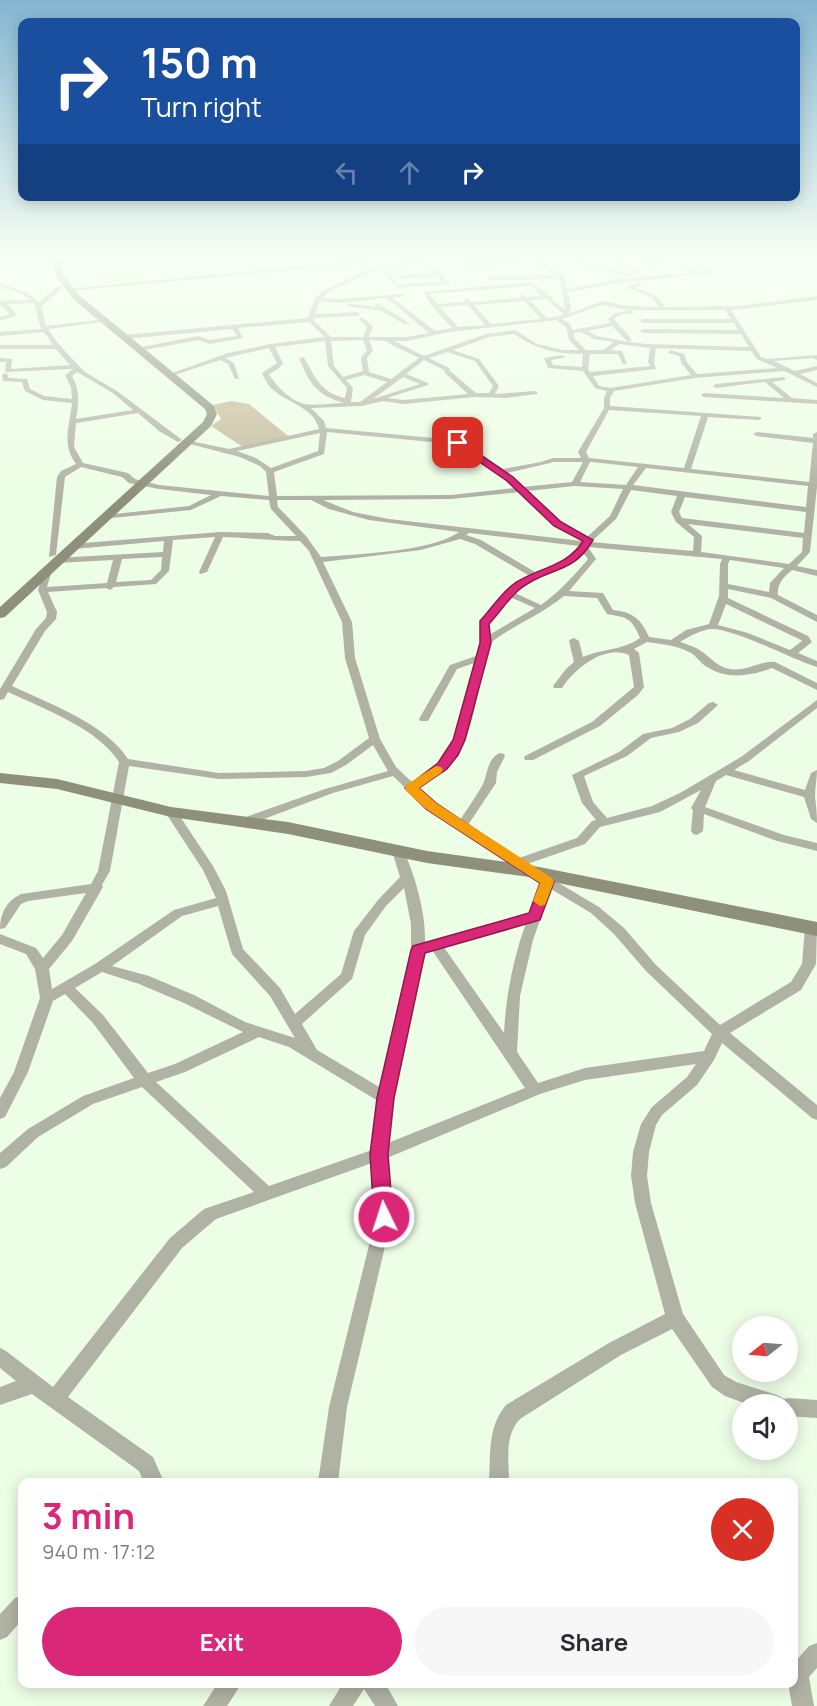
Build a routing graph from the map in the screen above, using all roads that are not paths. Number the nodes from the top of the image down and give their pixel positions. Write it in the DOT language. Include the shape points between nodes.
graph roads {
  1 [pos="52,338"];
  2 [pos="116,338"];
  3 [pos="125,338"];
  4 [pos="129,338"];
  5 [pos="237,338"];
  6 [pos="364,338"];
  7 [pos="409,338"];
  8 [pos="424,338"];
  9 [pos="483,338"];
  10 [pos="524,338"];
  11 [pos="572,338"];
  12 [pos="595,338"];
  13 [pos="634,338"];
  14 [pos="745,338"];
  15 [pos="328,339"];
  16 [pos="389,340"];
  17 [pos="617,341"];
  18 [pos="271,346"];
  19 [pos="751,346"];
  20 [pos="60,347"];
  21 [pos="0,348"];
  22 [pos="652,348"];
  23 [pos="139,349"];
  24 [pos="446,350"];
  25 [pos="606,351"];
  26 [pos="567,352"];
  27 [pos="585,352"];
  28 [pos="816,356"];
  29 [pos="302,358"];
  30 [pos="423,358"];
  31 [pos="222,359"];
  32 [pos="0,360"];
  33 [pos="769,360"];
  34 [pos="626,366"];
  35 [pos="76,368"];
  36 [pos="817,368"];
  37 [pos="783,369"];
  38 [pos="587,371"];
  39 [pos="364,373"];
  40 [pos="4,374"];
  41 [pos="402,374"];
  42 [pos="791,374"];
  43 [pos="170,375"];
  44 [pos="695,376"];
  45 [pos="237,378"];
  46 [pos="340,379"];
  47 [pos="783,379"];
  48 [pos="766,380"];
  49 [pos="391,381"];
  50 [pos="751,381"];
  51 [pos="641,385"];
  52 [pos="817,385"];
  53 [pos="716,386"];
  54 [pos="611,390"];
  55 [pos="535,393"];
  56 [pos="474,395"];
  57 [pos="491,395"];
  58 [pos="704,395"];
  59 [pos="385,396"];
  60 [pos="764,399"];
  61 [pos="773,399"];
  62 [pos="789,399"];
  63 [pos="74,401"];
  64 [pos="347,402"];
  65 [pos="366,402"];
  66 [pos="817,402"];
  67 [pos="303,406"];
  68 [pos="607,408"];
  69 [pos="138,411"];
  70 [pos="705,414"];
  71 [pos="759,418"];
  72 [pos="71,423"];
  73 [pos="324,430"];
  74 [pos="817,434"];
  75 [pos="757,435"];
  76 [pos="182,441"];
  77 [pos="816,441"];
  78 [pos="754,444"];
  79 [pos="228,452"];
  80 [pos="586,461"];
  81 [pos="80,465"];
  82 [pos="644,465"];
  83 [pos="687,470"];
  84 [pos="270,471"];
  85 [pos="501,472"];
  86 [pos="137,482"];
  87 [pos="575,484"];
  88 [pos="815,485"];
  89 [pos="628,487"];
  90 [pos="522,490"];
  91 [pos="682,494"];
  92 [pos="218,495"];
  93 [pos="272,498"];
  94 [pos="312,498"];
  95 [pos="811,510"];
  96 [pos="105,517"];
  97 [pos="679,520"];
  98 [pos="464,533"];
  99 [pos="219,534"];
  100 [pos="807,536"];
  101 [pos="169,538"];
  102 [pos="303,538"];
  103 [pos="585,544"];
  104 [pos="74,546"];
  105 [pos="167,554"];
  106 [pos="697,554"];
  107 [pos="118,557"];
  108 [pos="727,558"];
  109 [pos="319,560"];
  110 [pos="53,562"];
  111 [pos="793,567"];
  112 [pos="204,572"];
  113 [pos="815,572"];
  114 [pos="534,575"];
  115 [pos="726,586"];
  116 [pos="110,587"];
  117 [pos="42,590"];
  118 [pos="509,593"];
  119 [pos="563,593"];
  120 [pos="774,596"];
  121 [pos="722,599"];
  122 [pos="0,601"];
  123 [pos="541,609"];
  124 [pos="0,614"];
  125 [pos="817,620"];
  126 [pos="713,626"];
  127 [pos="645,639"];
  128 [pos="574,641"];
  129 [pos="674,642"];
  130 [pos="485,643"];
  131 [pos="627,650"];
  132 [pos="791,654"];
  133 [pos="480,658"];
  134 [pos="579,662"];
  135 [pos="817,664"];
  136 [pos="558,686"];
  137 [pos="817,687"];
  138 [pos="3,692"];
  139 [pos="817,703"];
  140 [pos="713,705"];
  141 [pos="424,719"];
  142 [pos="375,739"];
  143 [pos="500,756"];
  144 [pos="529,758"];
  145 [pos="124,762"];
  146 [pos="726,771"];
  147 [pos="396,772"];
  148 [pos="817,773"];
  149 [pos="0,778"];
  150 [pos="710,781"];
  151 [pos="411,788"];
  152 [pos="808,795"];
  153 [pos="118,798"];
  154 [pos="697,808"];
  155 [pos="171,812"];
  156 [pos="817,819"];
  157 [pos="247,821"];
  158 [pos="604,822"];
  159 [pos="462,826"];
  160 [pos="697,831"];
  161 [pos="817,847"];
  162 [pos="398,851"];
  163 [pos="523,867"];
  164 [pos="406,879"];
  165 [pos="547,882"];
  166 [pos="97,887"];
  167 [pos="222,901"];
  168 [pos="535,916"];
  169 [pos="0,925"];
  170 [pos="814,928"];
  171 [pos="0,939"];
  172 [pos="435,944"];
  173 [pos="418,950"];
  174 [pos="100,967"];
  175 [pos="42,968"];
  176 [pos="66,987"];
  177 [pos="47,998"];
  178 [pos="295,1022"];
  179 [pos="257,1032"];
  180 [pos="719,1033"];
  181 [pos="510,1051"];
  182 [pos="311,1052"];
  183 [pos="709,1056"];
  184 [pos="145,1081"];
  185 [pos="535,1090"];
  186 [pos="386,1098"];
  187 [pos="0,1113"];
  188 [pos="817,1114"];
  189 [pos="379,1154"];
  190 [pos="0,1162"];
  191 [pos="266,1193"];
  192 [pos="675,1318"];
  193 [pos="0,1357"];
  194 [pos="34,1384"];
  195 [pos="743,1394"];
  196 [pos="0,1396"];
  197 [pos="55,1399"];
  198 [pos="798,1408"];
  199 [pos="817,1409"];
  200 [pos="152,1478"];
  201 [pos="329,1478"];
  202 [pos="499,1478"];
  203 [pos="18,1610"];
  204 [pos="0,1630"];
  205 [pos="817,1654"];
  206 [pos="798,1672"];
  207 [pos="798,1679"];
  208 [pos="227,1688"];
  209 [pos="353,1688"];
  210 [pos="377,1688"];
  211 [pos="214,1706"];
  212 [pos="340,1706"];
  213 [pos="387,1706"];
  214 [pos="803,1706"];
  1 -- 20 [label="street"];
  2 -- 76 [label="street" via="200,411"];
  3 -- 4 [label="street"];
  3 -- 23 [label="street"];
  5 -- 23 [label="street" via="210,342 198,338"];
  6 -- 15 [label="street"];
  6 -- 16 [label="street"];
  6 -- 39 [label="street" via="369,350 364,358"];
  7 -- 16 [label="street"];
  8 -- 24 [label="street"];
  9 -- 24 [label="street"];
  10 -- 26 [label="street" via="535,345"];
  11 -- 27 [label="street"];
  12 -- 17 [label="street"];
  13 -- 17 [label="street"];
  13 -- 19 [label="street"];
  14 -- 19 [label="street"];
  15 -- 18 [label="street"];
  15 -- 46 [label="street" via="329,364"];
  16 -- 30 [label="street"];
  17 -- 22 [label="street"];
  17 -- 25 [label="street"];
  18 -- 31 [label="street"];
  18 -- 67 [label="street" via="280,363 265,373 268,382"];
  19 -- 22 [label="street"];
  19 -- 33 [label="street" via="759,358"];
  20 -- 21 [label="street"];
  20 -- 35 [label="street"];
  22 -- 34 [label="street" via="654,368"];
  22 -- 44 [label="street" via="681,354"];
  23 -- 43 [label="street"];
  24 -- 30 [label="street"];
  24 -- 57 [label="street" via="479,362 496,386"];
  25 -- 27 [label="street"];
  25 -- 34 [label="street" via="620,351"];
  26 -- 27 [label="street"];
  26 -- 38 [label="street" via="565,357 547,358 549,367"];
  27 -- 38 [label="street" via="589,357"];
  28 -- 33 [label="street"];
  29 -- 64 [label="street" via="321,390"];
  30 -- 41 [label="street"];
  30 -- 56 [label="street" via="447,369"];
  31 -- 43 [label="street"];
  31 -- 45 [label="street" via="231,363"];
  32 -- 40 [label="street" via="10,360"];
  33 -- 37 [label="street"];
  34 -- 38 [label="street"];
  34 -- 51 [label="street"];
  35 -- 40 [label="street"];
  35 -- 63 [label="street" via="68,375 74,387"];
  35 -- 69 [label="street"];
  36 -- 42 [label="street"];
  37 -- 42 [label="street"];
  37 -- 44 [label="street"];
  38 -- 54 [label="street" via="597,387"];
  39 -- 46 [label="street"];
  39 -- 49 [label="street"];
  40 -- 63 [label="street" via="5,380 25,380 28,391 40,397"];
  41 -- 49 [label="street"];
  41 -- 59 [label="street" via="426,384"];
  42 -- 52 [label="street"];
  43 -- 76 [label="street" via="212,411 207,424"];
  44 -- 51 [label="street"];
  46 -- 64 [label="street" via="350,388"];
  47 -- 48 [label="street"];
  48 -- 50 [label="street"];
  48 -- 62 [label="street"];
  49 -- 65 [label="street"];
  50 -- 53 [label="street"];
  50 -- 61 [label="street"];
  51 -- 54 [label="street"];
  54 -- 68 [label="street"];
  55 -- 57 [label="street"];
  56 -- 57 [label="street"];
  56 -- 65 [label="street"];
  58 -- 60 [label="street"];
  60 -- 61 [label="street"];
  60 -- 71 [label="street"];
  61 -- 62 [label="street"];
  62 -- 66 [label="street"];
  63 -- 72 [label="street"];
  64 -- 65 [label="street"];
  64 -- 67 [label="street"];
  67 -- 73 [label="street" via="315,414"];
  68 -- 70 [label="street"];
  68 -- 80 [label="street" via="582,452"];
  69 -- 72 [label="street"];
  69 -- 76 [label="street"];
  70 -- 71 [label="street"];
  70 -- 83 [label="street"];
  71 -- 75 [label="street"];
  72 -- 81 [label="street" via="71,453"];
  73 -- 79 [label="street"];
  73 -- 84 [label="street" via="321,452"];
  73 -- 85 [label="street" via="455,442"];
  74 -- 77 [label="street"];
  75 -- 77 [label="street"];
  75 -- 78 [label="street"];
  76 -- 79 [label="street"];
  76 -- 86 [label="street"];
  77 -- 88 [label="street"];
  79 -- 84 [label="street"];
  80 -- 82 [label="street"];
  80 -- 85 [label="street" via="553,460"];
  80 -- 87 [label="street"];
  81 -- 86 [label="street"];
  81 -- 110 [label="street" via="61,477"];
  82 -- 83 [label="street"];
  82 -- 89 [label="street"];
  83 -- 88 [label="street"];
  84 -- 93 [label="street"];
  85 -- 90 [label="street"];
  86 -- 92 [label="street"];
  86 -- 96 [label="street"];
  86 -- 110 [label="street"];
  87 -- 89 [label="street"];
  87 -- 90 [label="street"];
  88 -- 95 [label="street"];
  89 -- 91 [label="street"];
  89 -- 103 [label="street" via="608,524"];
  90 -- 94 [label="street" via="446,498"];
  90 -- 103 [label="street" via="557,524"];
  91 -- 95 [label="street"];
  91 -- 97 [label="street" via="675,512"];
  92 -- 93 [label="street"];
  92 -- 96 [label="street" via="191,508"];
  93 -- 94 [label="street"];
  93 -- 102 [label="street" via="274,507"];
  94 -- 98 [label="street" via="332,509 379,521"];
  95 -- 100 [label="street"];
  96 -- 104 [label="street"];
  97 -- 100 [label="street"];
  97 -- 106 [label="street" via="698,536"];
  98 -- 103 [label="street"];
  98 -- 109 [label="street" via="391,553"];
  98 -- 114 [label="street"];
  99 -- 101 [label="street"];
  99 -- 102 [label="street"];
  99 -- 112 [label="street"];
  100 -- 111 [label="street" via="806,552"];
  101 -- 104 [label="street"];
  101 -- 105 [label="street"];
  102 -- 109 [label="street"];
  103 -- 106 [label="street"];
  103 -- 114 [label="street" via="567,563"];
  103 -- 119 [label="street" via="592,559"];
  104 -- 110 [label="street"];
  105 -- 107 [label="street"];
  105 -- 116 [label="street" via="165,571 153,582"];
  106 -- 108 [label="street"];
  107 -- 110 [label="street"];
  107 -- 116 [label="street"];
  108 -- 111 [label="street"];
  108 -- 115 [label="street" via="723,571"];
  109 -- 142 [label="street" via="348,628 350,658"];
  110 -- 117 [label="street"];
  110 -- 122 [label="street"];
  110 -- 124 [label="street"];
  111 -- 113 [label="street"];
  111 -- 120 [label="street" via="774,583"];
  114 -- 118 [label="street"];
  115 -- 120 [label="street"];
  115 -- 121 [label="street"];
  116 -- 117 [label="street"];
  117 -- 138 [label="street" via="52,612 51,619"];
  118 -- 123 [label="street"];
  118 -- 130 [label="street" via="483,623"];
  119 -- 123 [label="street"];
  119 -- 127 [label="street" via="600,595 610,612 635,619"];
  120 -- 125 [label="street"];
  121 -- 126 [label="street"];
  121 -- 132 [label="street" via="805,638 807,642"];
  123 -- 130 [label="street"];
  126 -- 129 [label="street" via="689,632"];
  126 -- 132 [label="street"];
  127 -- 129 [label="street"];
  127 -- 131 [label="street"];
  128 -- 134 [label="street"];
  129 -- 137 [label="street" via="723,670 746,673 772,664"];
  130 -- 133 [label="street"];
  131 -- 134 [label="street"];
  131 -- 144 [label="street" via="634,653 639,687 634,693 596,724"];
  132 -- 135 [label="street"];
  133 -- 141 [label="street" via="453,667"];
  133 -- 151 [label="street" via="463,728 452,755"];
  134 -- 136 [label="street"];
  138 -- 145 [label="street" via="81,724 116,747"];
  139 -- 146 [label="street"];
  140 -- 158 [label="street" via="694,721 647,736 623,754 578,776 588,803"];
  142 -- 145 [label="street" via="327,771 306,774 219,776"];
  142 -- 147 [label="street"];
  143 -- 159 [label="street" via="490,783"];
  145 -- 153 [label="street"];
  146 -- 150 [label="street"];
  146 -- 152 [label="street"];
  147 -- 151 [label="street"];
  147 -- 157 [label="street"];
  148 -- 152 [label="street"];
  149 -- 153 [label="street" via="48,782"];
  150 -- 154 [label="street"];
  150 -- 158 [label="street" via="656,809"];
  151 -- 159 [label="street"];
  152 -- 156 [label="street"];
  153 -- 155 [label="street"];
  153 -- 166 [label="street" via="104,871"];
  154 -- 160 [label="street"];
  154 -- 161 [label="street"];
  155 -- 157 [label="street"];
  155 -- 167 [label="street" via="208,869"];
  157 -- 162 [label="street"];
  158 -- 163 [label="street" via="596,824 581,842"];
  159 -- 163 [label="street"];
  162 -- 163 [label="street"];
  162 -- 164 [label="street"];
  163 -- 165 [label="street"];
  163 -- 170 [label="street"];
  164 -- 173 [label="street" via="418,912"];
  164 -- 178 [label="street" via="359,934 347,976"];
  165 -- 168 [label="street"];
  165 -- 180 [label="street" via="595,910 619,931 651,968"];
  166 -- 169 [label="street" via="25,897 16,902"];
  166 -- 175 [label="street" via="64,944"];
  167 -- 174 [label="street" via="178,913"];
  167 -- 178 [label="street" via="237,951 275,992"];
  168 -- 172 [label="street"];
  168 -- 181 [label="street" via="513,996"];
  170 -- 180 [label="street" via="809,964 796,986"];
  171 -- 175 [label="street" via="31,951"];
  172 -- 173 [label="street"];
  172 -- 181 [label="street"];
  173 -- 186 [label="street"];
  174 -- 176 [label="street"];
  174 -- 179 [label="street" via="144,980"];
  175 -- 177 [label="street"];
  176 -- 177 [label="street"];
  176 -- 184 [label="street" via="90,1010"];
  177 -- 187 [label="street" via="21,1072"];
  178 -- 182 [label="street"];
  179 -- 182 [label="street"];
  179 -- 184 [label="street"];
  180 -- 183 [label="street"];
  180 -- 188 [label="street"];
  181 -- 185 [label="street"];
  182 -- 186 [label="street"];
  183 -- 185 [label="street" via="585,1074"];
  183 -- 192 [label="street" via="692,1081 657,1111 641,1152 643,1203"];
  184 -- 190 [label="street" via="88,1100 33,1133"];
  184 -- 191 [label="street"];
  185 -- 189 [label="street"];
  186 -- 189 [label="street"];
  189 -- 191 [label="street"];
  189 -- 201 [label="street" via="384,1217 338,1407"];
  191 -- 197 [label="street" via="210,1214 176,1244"];
  192 -- 195 [label="street" via="718,1381"];
  192 -- 202 [label="street" via="615,1349 503,1420 499,1431"];
  193 -- 194 [label="street"];
  194 -- 196 [label="street"];
  194 -- 197 [label="street"];
  197 -- 200 [label="street" via="146,1464"];
  198 -- 199 [label="street"];
  203 -- 204 [label="street"];
  205 -- 206 [label="street"];
  207 -- 214 [label="street"];
  208 -- 211 [label="street"];
  209 -- 212 [label="street"];
  210 -- 213 [label="street"];
}
